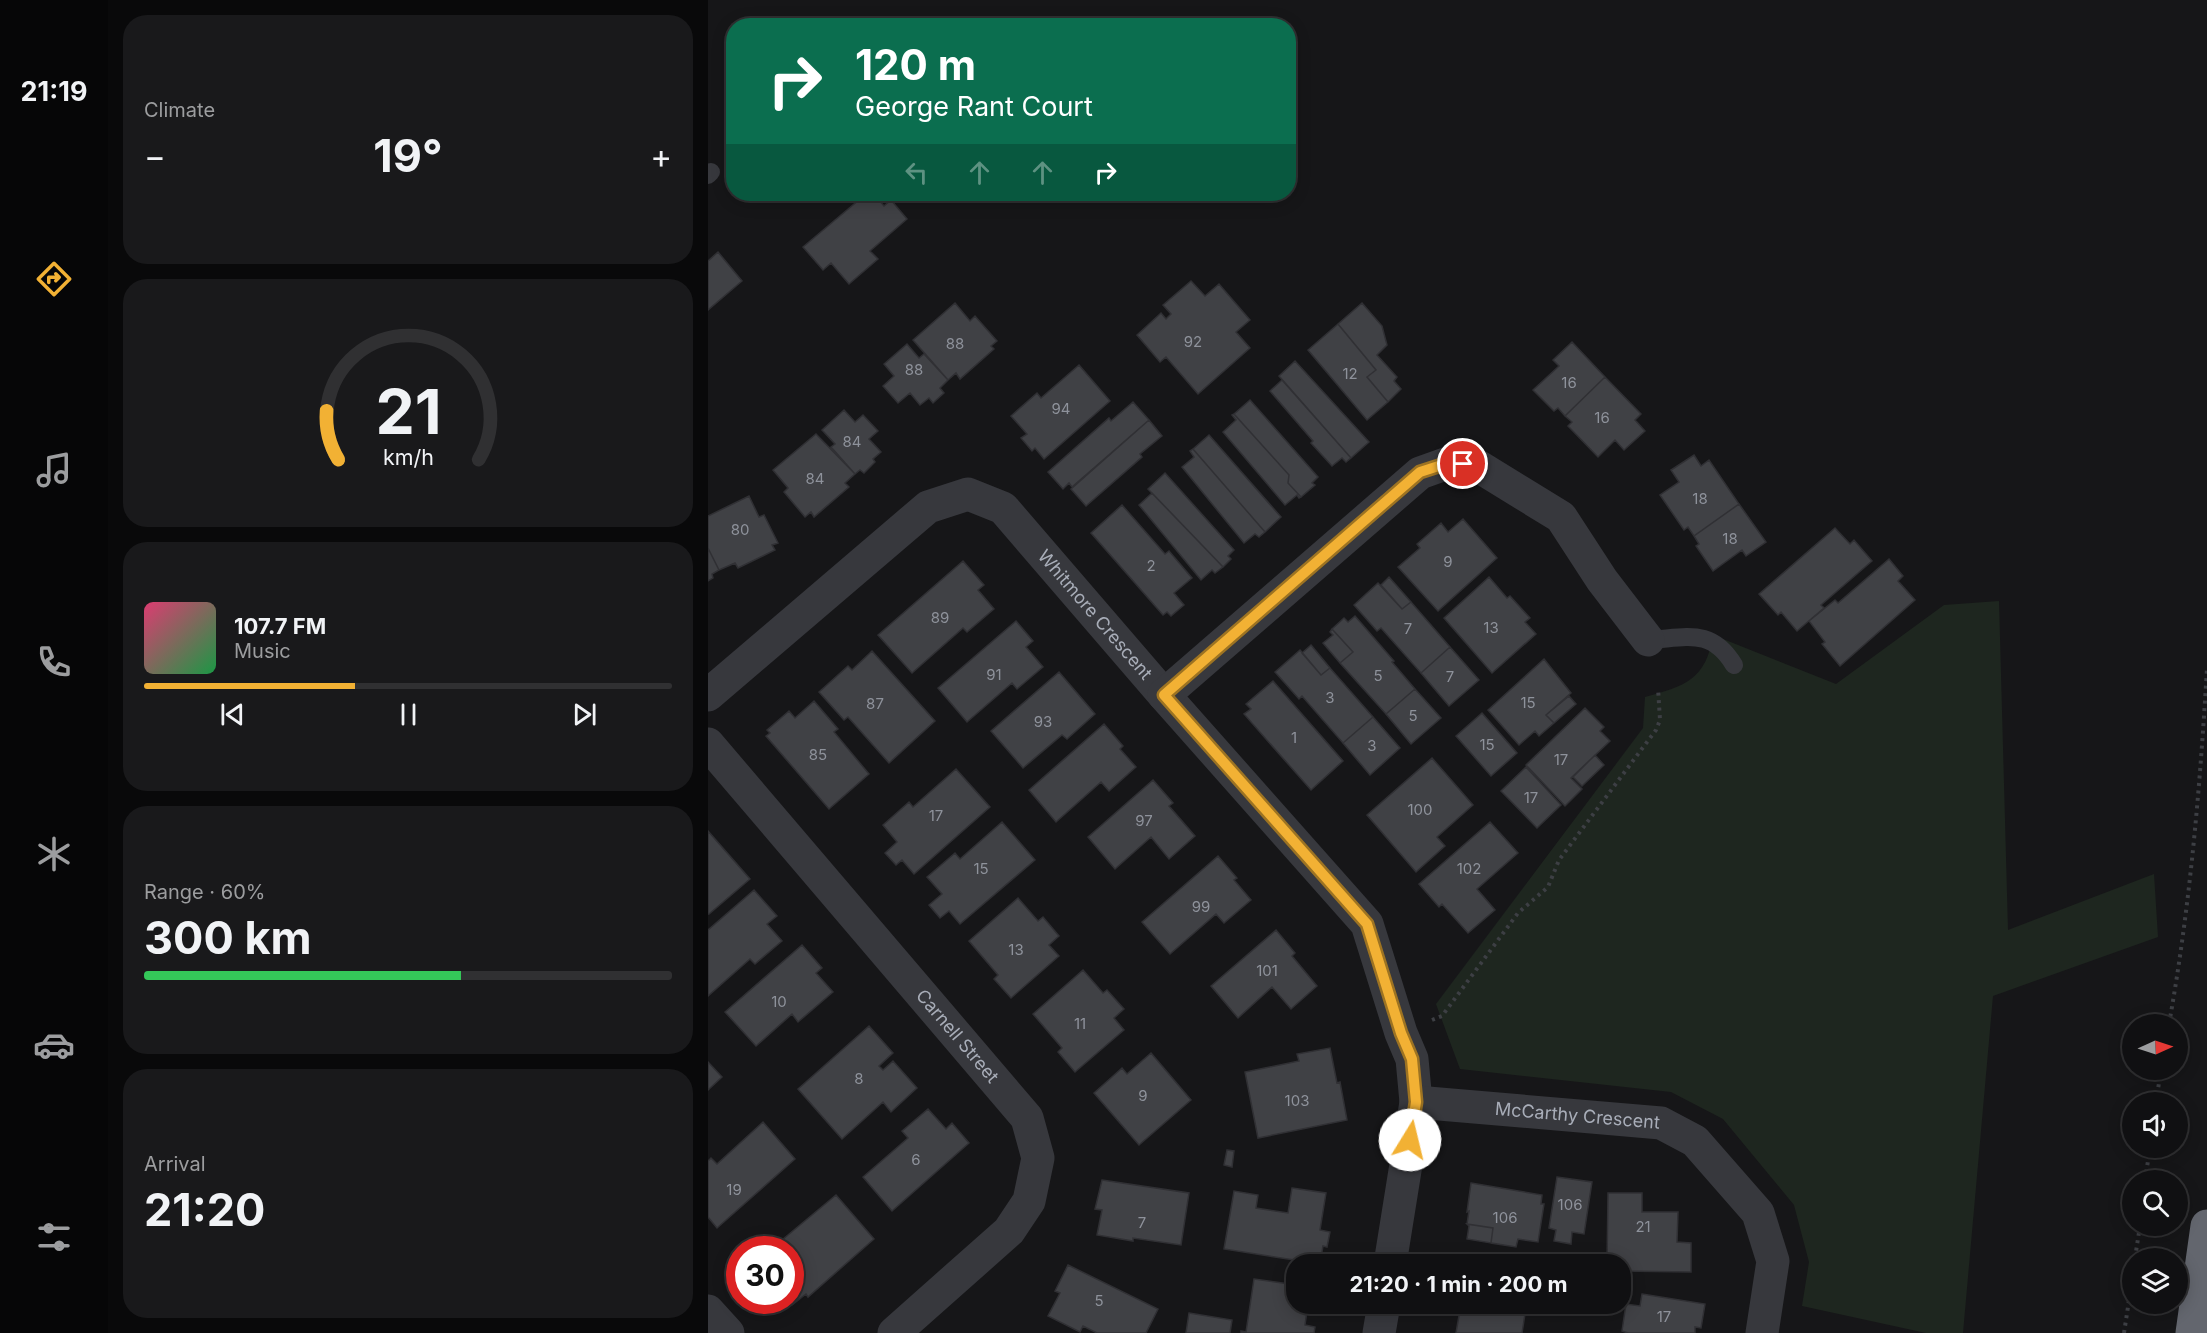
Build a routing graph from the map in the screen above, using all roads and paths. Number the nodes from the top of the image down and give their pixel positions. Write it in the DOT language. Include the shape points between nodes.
graph roads {
  1 [pos="1648,640"];
  2 [pos="1734,664"];
  3 [pos="2207,668"];
  4 [pos="1658,688"];
  5 [pos="708,695"];
  6 [pos="1164,695"];
  7 [pos="708,744"];
  8 [pos="2171,1014"];
  9 [pos="1432,1020"];
  10 [pos="1416,1102"];
  11 [pos="2207,1226"];
  12 [pos="1392,1254"];
  13 [pos="708,1311"];
  14 [pos="1382,1314"];
  15 [pos="2127,1314"];
  16 [pos="728,1333"];
  17 [pos="894,1333"];
  18 [pos="1379,1333"];
  19 [pos="1762,1333"];
  20 [pos="2124,1333"];
  21 [pos="2192,1333"];
  1 -- 2 [label="lane" via="1705,637 1725,650"];
  1 -- 6 [label="street" via="1561,517 1478,466 1448,463 1420,472"];
  3 -- 8 [label="path" via="2192,861"];
  4 -- 9 [label="path" via="1660,720 1656,730 1559,860 1548,887 1518,913 1443,1016"];
  5 -- 6 [label="street, Whitmore Crescent" via="928,507 968,494 1003,508"];
  6 -- 10 [label="street, Whitmore Crescent" via="1367,924 1412,1059"];
  7 -- 17 [label="street, Carnell Street" via="1027,1118 1038,1158 1029,1201 1009,1231"];
  10 -- 12 [label="street, Whitmore Crescent"];
  10 -- 19 [label="street, McCarthy Crescent" via="1661,1123 1695,1141 1758,1213 1773,1261"];
  11 -- 21 [label="highway"];
  13 -- 16 [label="street"];
  14 -- 18 [label="street"];
  15 -- 20 [label="path"];
}
